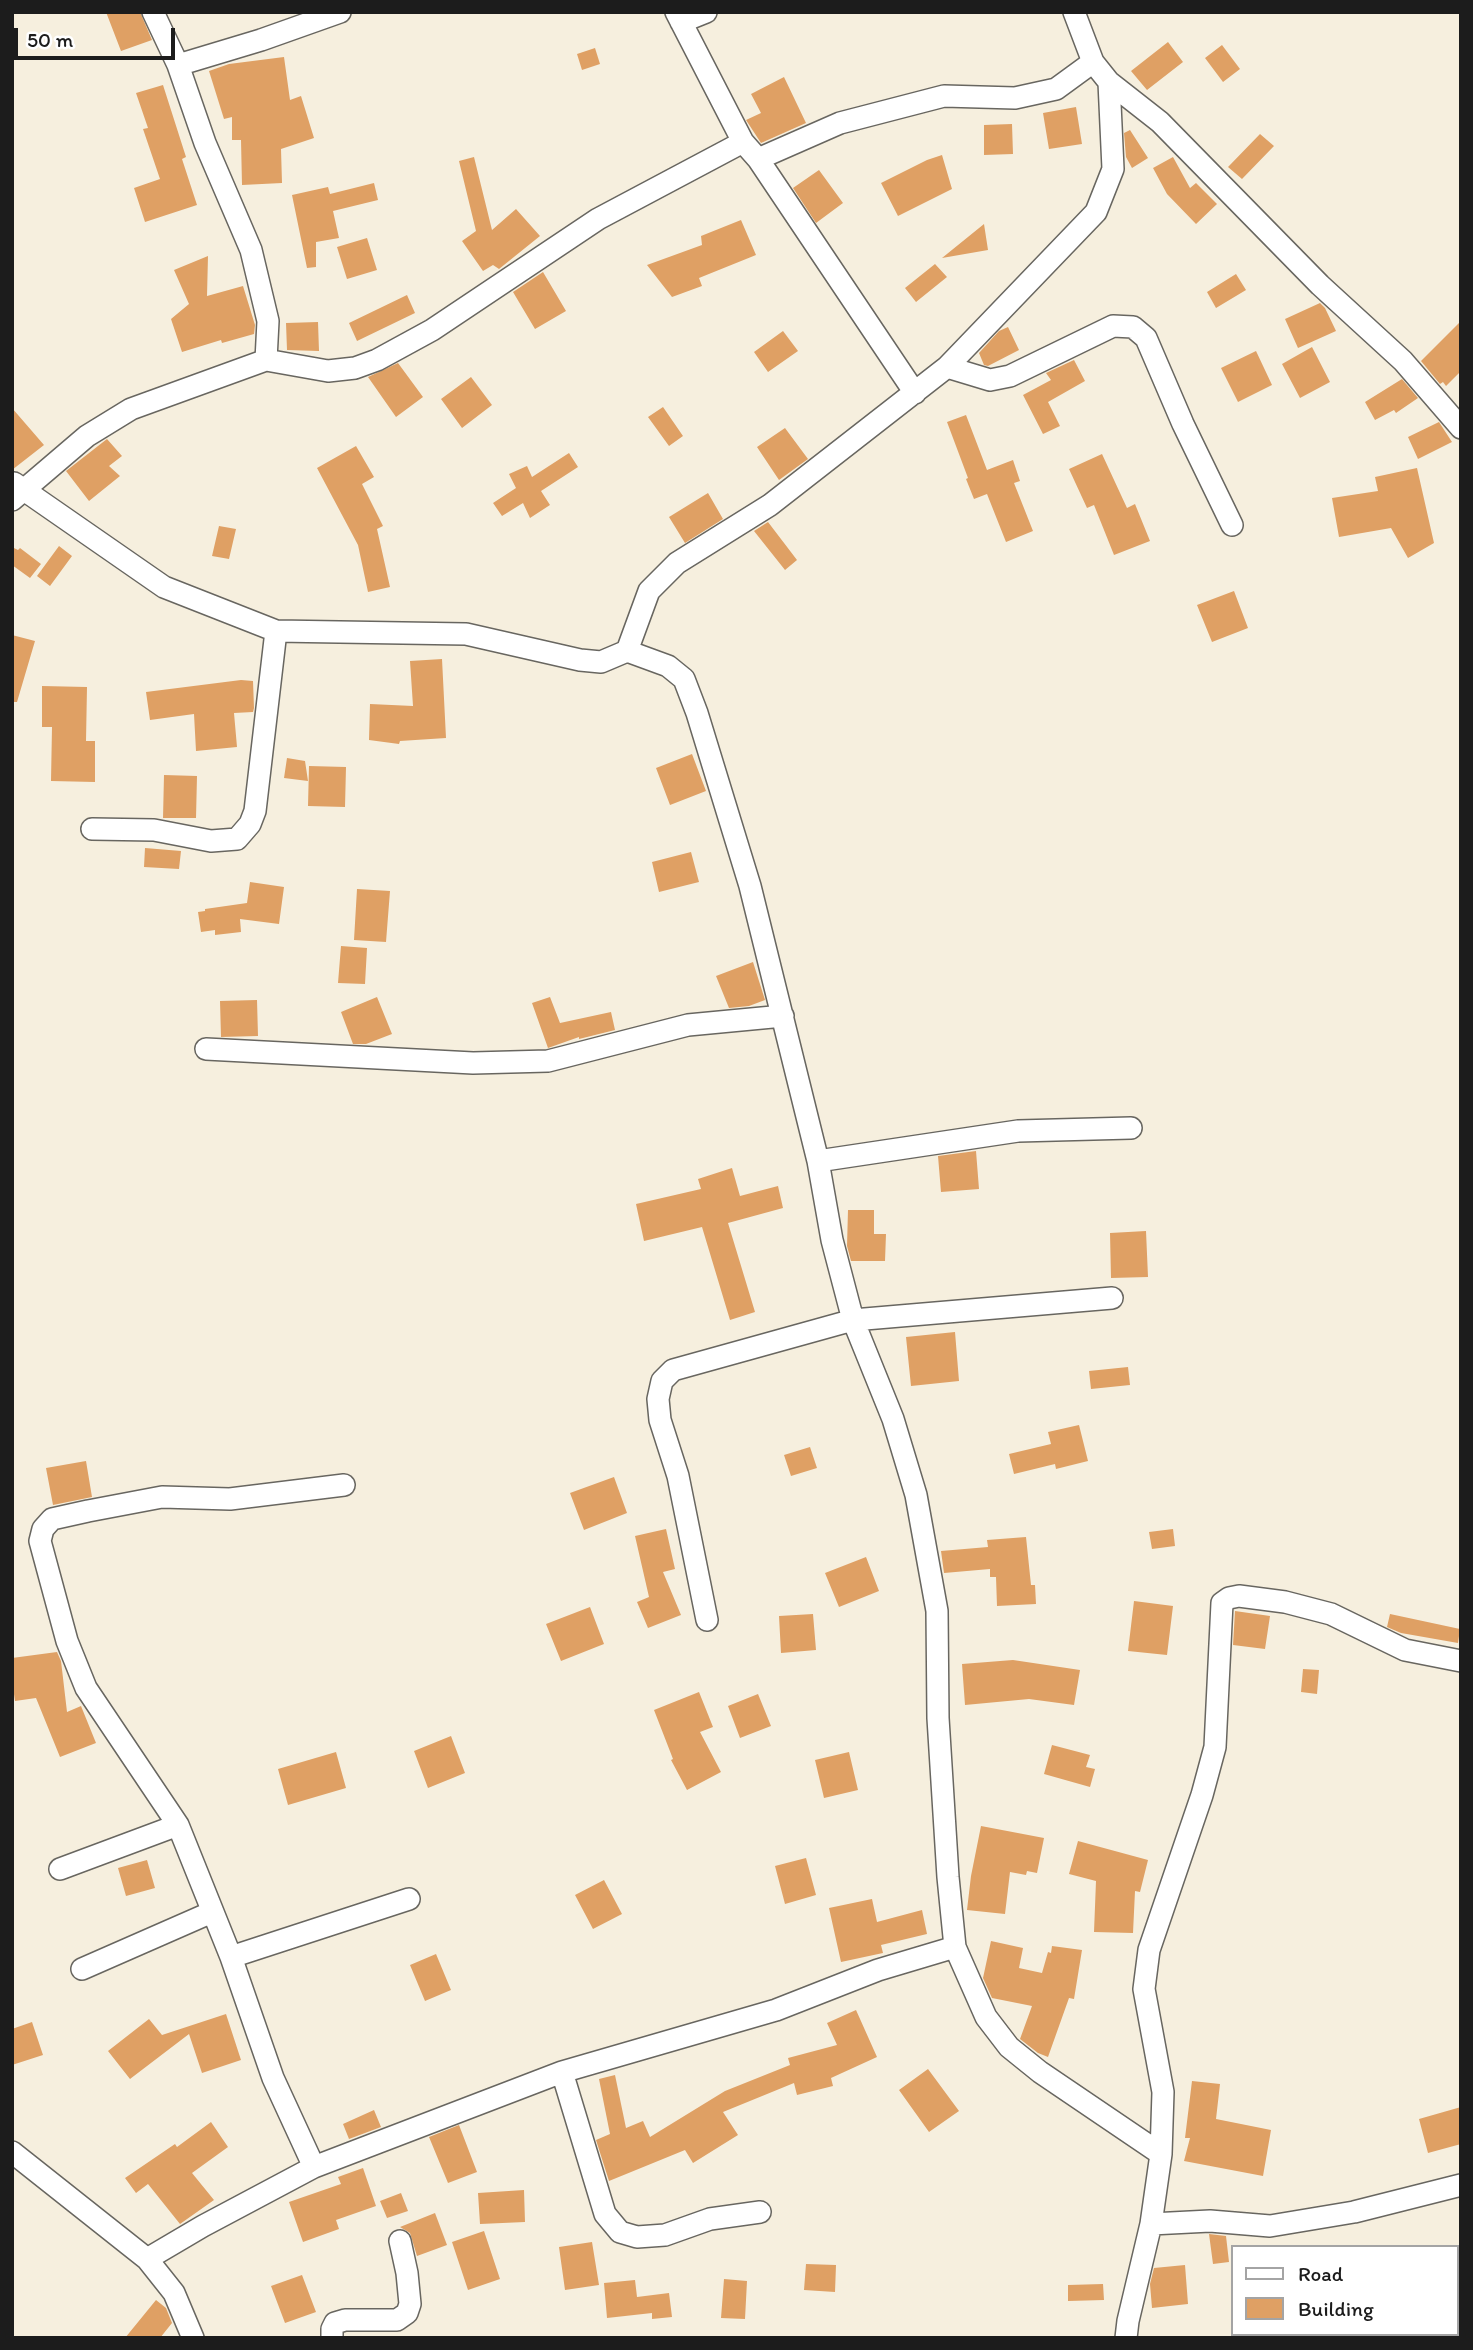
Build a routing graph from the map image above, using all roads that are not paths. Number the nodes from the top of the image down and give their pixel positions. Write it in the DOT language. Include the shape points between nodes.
graph roads {
  1 [pos="153,12"];
  2 [pos="340,12"];
  3 [pos="706,12"];
  4 [pos="1074,12"];
  5 [pos="678,17"];
  6 [pos="1093,62"];
  7 [pos="178,65"];
  8 [pos="1109,82"];
  9 [pos="743,142"];
  10 [pos="758,159"];
  11 [pos="266,360"];
  12 [pos="947,367"];
  13 [pos="915,393"];
  14 [pos="1461,428"];
  15 [pos="16,490"];
  16 [pos="1232,525"];
  17 [pos="276,631"];
  18 [pos="627,651"];
  19 [pos="92,829"];
  20 [pos="783,1016"];
  21 [pos="206,1049"];
  22 [pos="1131,1128"];
  23 [pos="818,1161"];
  24 [pos="1112,1298"];
  25 [pos="853,1320"];
  26 [pos="344,1485"];
  27 [pos="708,1620"];
  28 [pos="1461,1661"];
  29 [pos="178,1825"];
  30 [pos="60,1869"];
  31 [pos="409,1899"];
  32 [pos="212,1912"];
  33 [pos="955,1947"];
  34 [pos="231,1957"];
  35 [pos="82,1969"];
  36 [pos="562,2072"];
  37 [pos="12,2152"];
  38 [pos="1161,2154"];
  39 [pos="314,2167"];
  40 [pos="1461,2185"];
  41 [pos="760,2212"];
  42 [pos="1151,2224"];
  43 [pos="400,2241"];
  44 [pos="147,2259"];
  45 [pos="194,2338"];
  46 [pos="332,2338"];
  47 [pos="1126,2338"];
  1 -- 7 [label="street"];
  2 -- 7 [label="street"];
  3 -- 5 [label="street"];
  4 -- 6 [label="street"];
  5 -- 9 [label="street"];
  6 -- 8 [label="street"];
  6 -- 10 [label="street" via="1056,89 1015,98 944,96 841,123"];
  7 -- 11 [label="street" via="205,143 251,250 268,321"];
  8 -- 12 [label="street" via="1113,169 1096,212"];
  8 -- 14 [label="street" via="1160,121 1320,285 1403,361"];
  9 -- 10 [label="street"];
  9 -- 11 [label="street" via="598,219 432,330 377,360 328,371"];
  10 -- 13 [label="street"];
  11 -- 15 [label="street" via="131,409"];
  12 -- 13 [label="street"];
  12 -- 16 [label="street" via="990,380 1010,376 1113,326 1133,327 1146,338"];
  13 -- 18 [label="street" via="770,505 677,563 649,591"];
  15 -- 17 [label="street" via="83,529 164,587"];
  17 -- 18 [label="street" via="466,634 601,662"];
  17 -- 19 [label="street" via="255,811 237,839 211,841 154,830"];
  18 -- 20 [label="street" via="668,666 684,679 750,886"];
  20 -- 21 [label="street" via="688,1025 548,1061 473,1063"];
  20 -- 23 [label="street"];
  22 -- 23 [label="street" via="1018,1131"];
  23 -- 25 [label="street"];
  24 -- 25 [label="street"];
  25 -- 27 [label="street" via="673,1370 662,1381 660,1420 678,1476"];
  25 -- 33 [label="street" via="893,1419 916,1494 937,1611 938,1718"];
  26 -- 29 [label="street" via="230,1499 162,1497 52,1519 43,1529 40,1541 67,1641 86,1688"];
  28 -- 38 [label="street" via="1405,1650 1331,1614 1285,1602 1239,1596 1222,1603 1215,1747 1149,1950 1144,1989 1163,2092"];
  29 -- 30 [label="street"];
  29 -- 32 [label="street"];
  31 -- 34 [label="street"];
  32 -- 34 [label="street"];
  32 -- 35 [label="street"];
  33 -- 36 [label="street" via="878,1970 776,2010"];
  33 -- 38 [label="street" via="986,2017 1009,2047"];
  34 -- 39 [label="street" via="273,2078"];
  36 -- 39 [label="street"];
  36 -- 41 [label="street" via="605,2214 620,2232 637,2237 665,2235 710,2219"];
  37 -- 44 [label="street"];
  38 -- 42 [label="street"];
  39 -- 44 [label="street"];
  40 -- 42 [label="street" via="1354,2212 1270,2226 1210,2221"];
  42 -- 47 [label="street"];
  43 -- 46 [label="street" via="407,2273 407,2313 397,2320 335,2323"];
  44 -- 45 [label="street" via="174,2293"];
}
